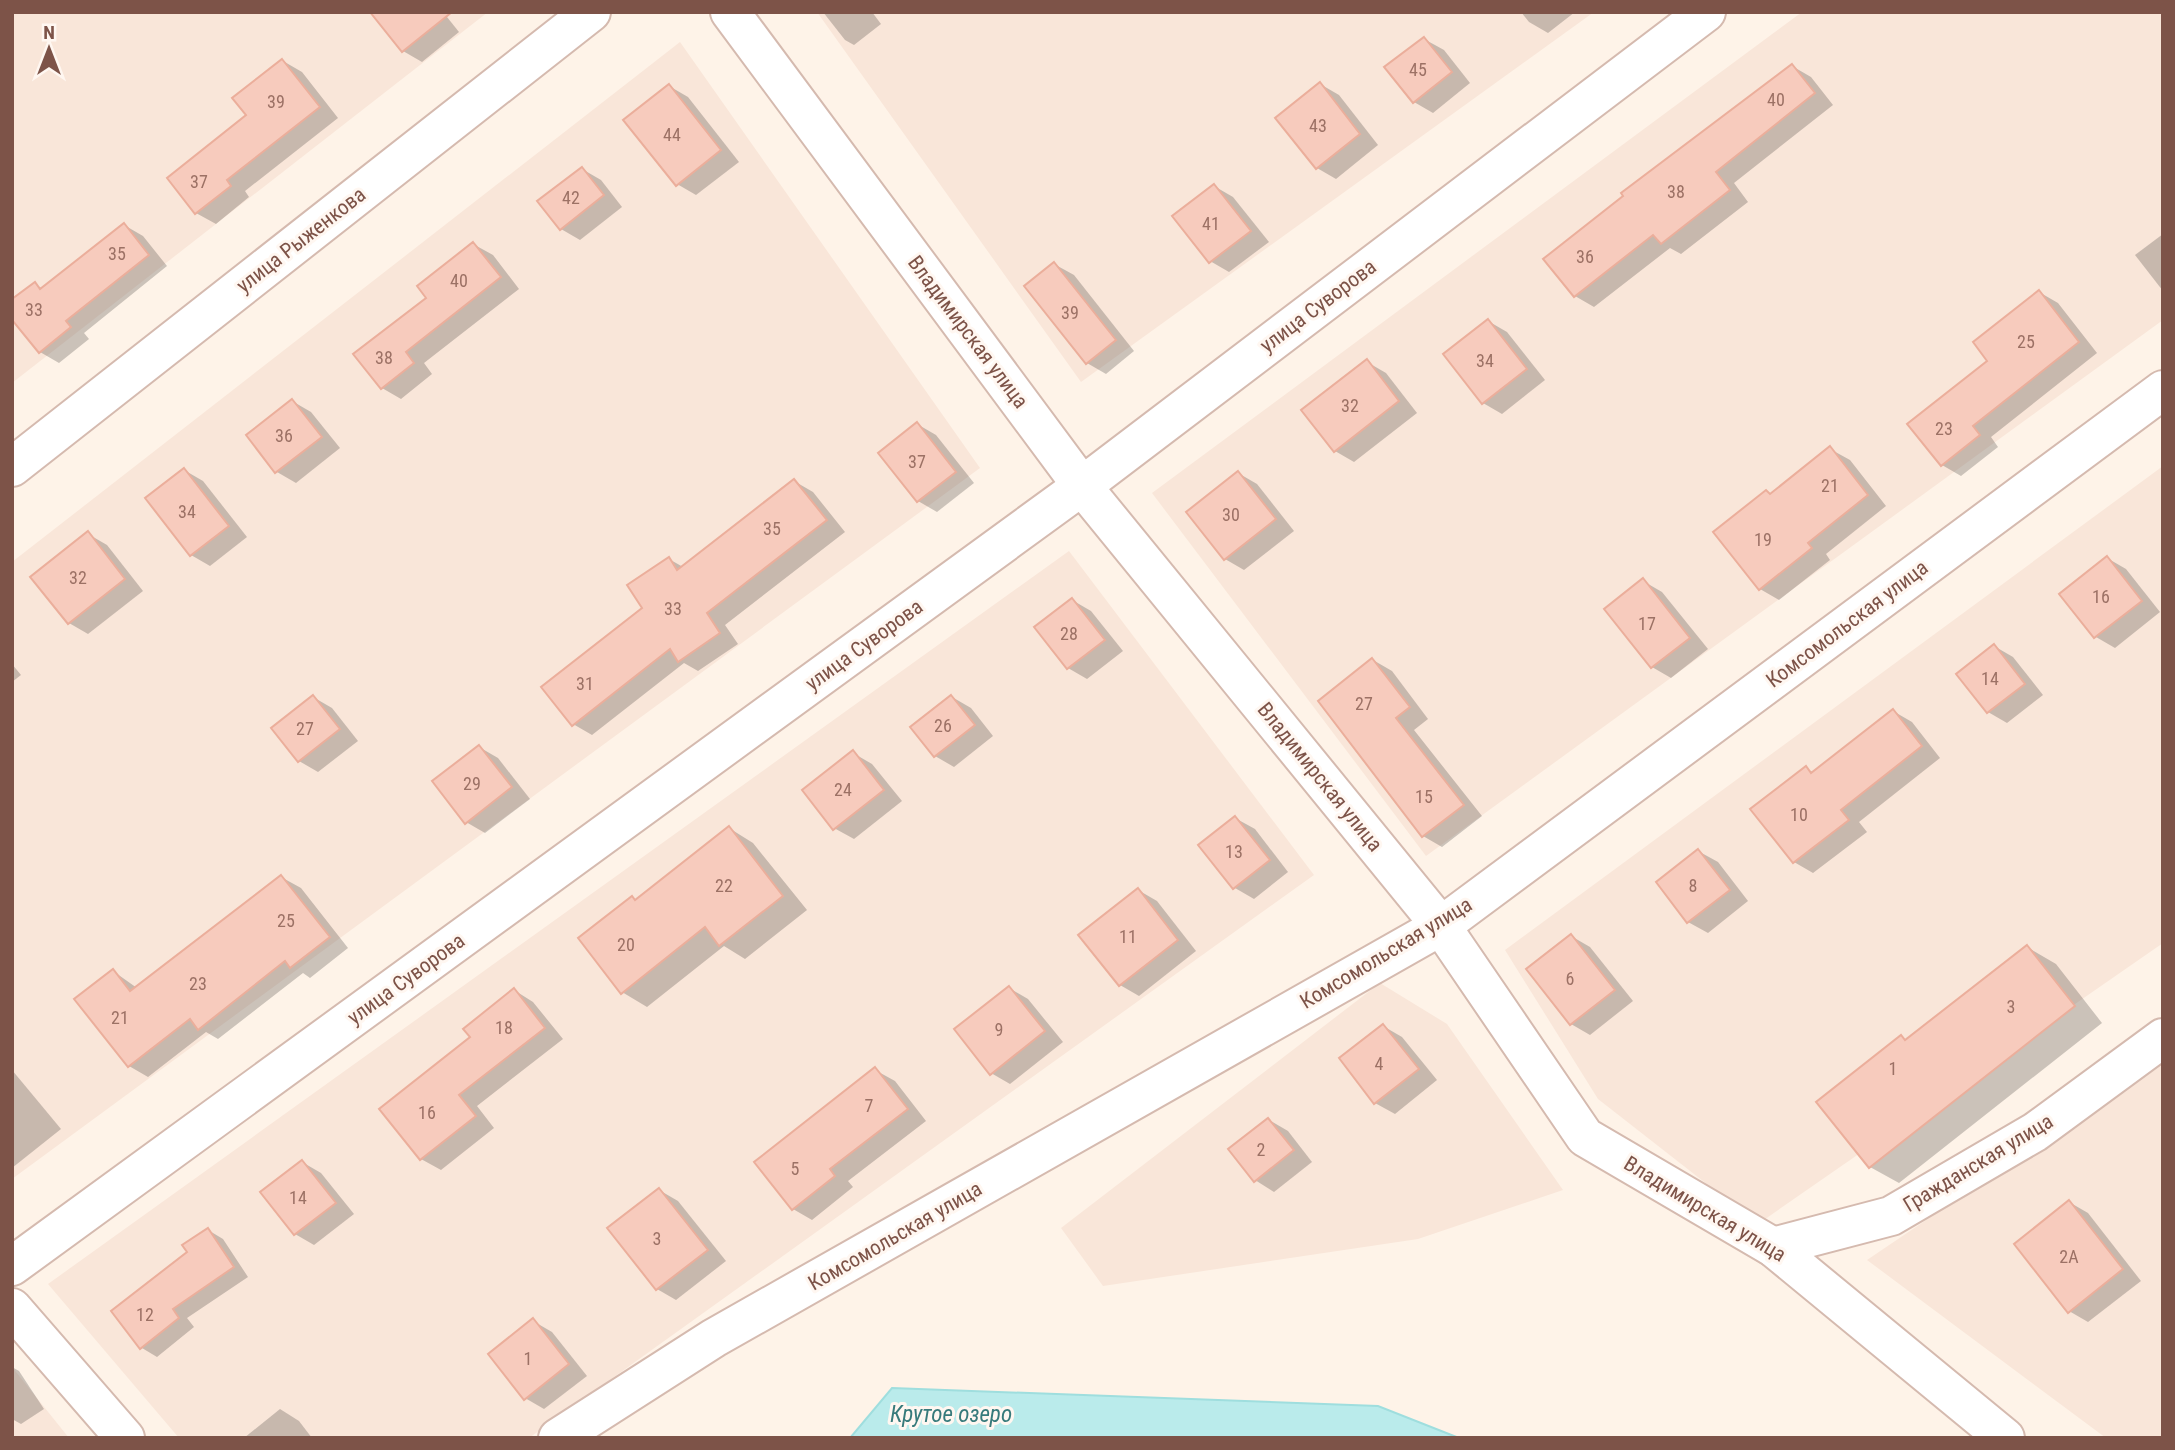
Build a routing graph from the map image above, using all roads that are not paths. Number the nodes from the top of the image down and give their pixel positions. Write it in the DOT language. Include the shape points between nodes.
graph roads {
  1 [pos="591,12"];
  2 [pos="730,12"];
  3 [pos="1706,12"];
  4 [pos="2163,390"];
  5 [pos="12,467"];
  6 [pos="1082,486"];
  7 [pos="1441,926"];
  8 [pos="2163,1038"];
  9 [pos="1773,1247"];
  10 [pos="12,1266"];
  11 [pos="12,1308"];
  12 [pos="125,1438"];
  13 [pos="558,1438"];
  14 [pos="2005,1438"];
  1 -- 5 [label="street, улица Рыженкова"];
  2 -- 6 [label="street, Владимирская улица"];
  3 -- 6 [label="street, улица Суворова"];
  4 -- 7 [label="street, Комсомольская улица"];
  6 -- 7 [label="street, Владимирская улица"];
  6 -- 10 [label="street, улица Суворова"];
  7 -- 9 [label="street, Владимирская улица" via="1585,1137"];
  7 -- 13 [label="street, Комсомольская улица" via="714,1338"];
  8 -- 9 [label="street, Гражданская улица" via="2035,1132 1891,1216"];
  9 -- 14 [label="street, Владимирская улица"];
  11 -- 12 [label="street"];
}
